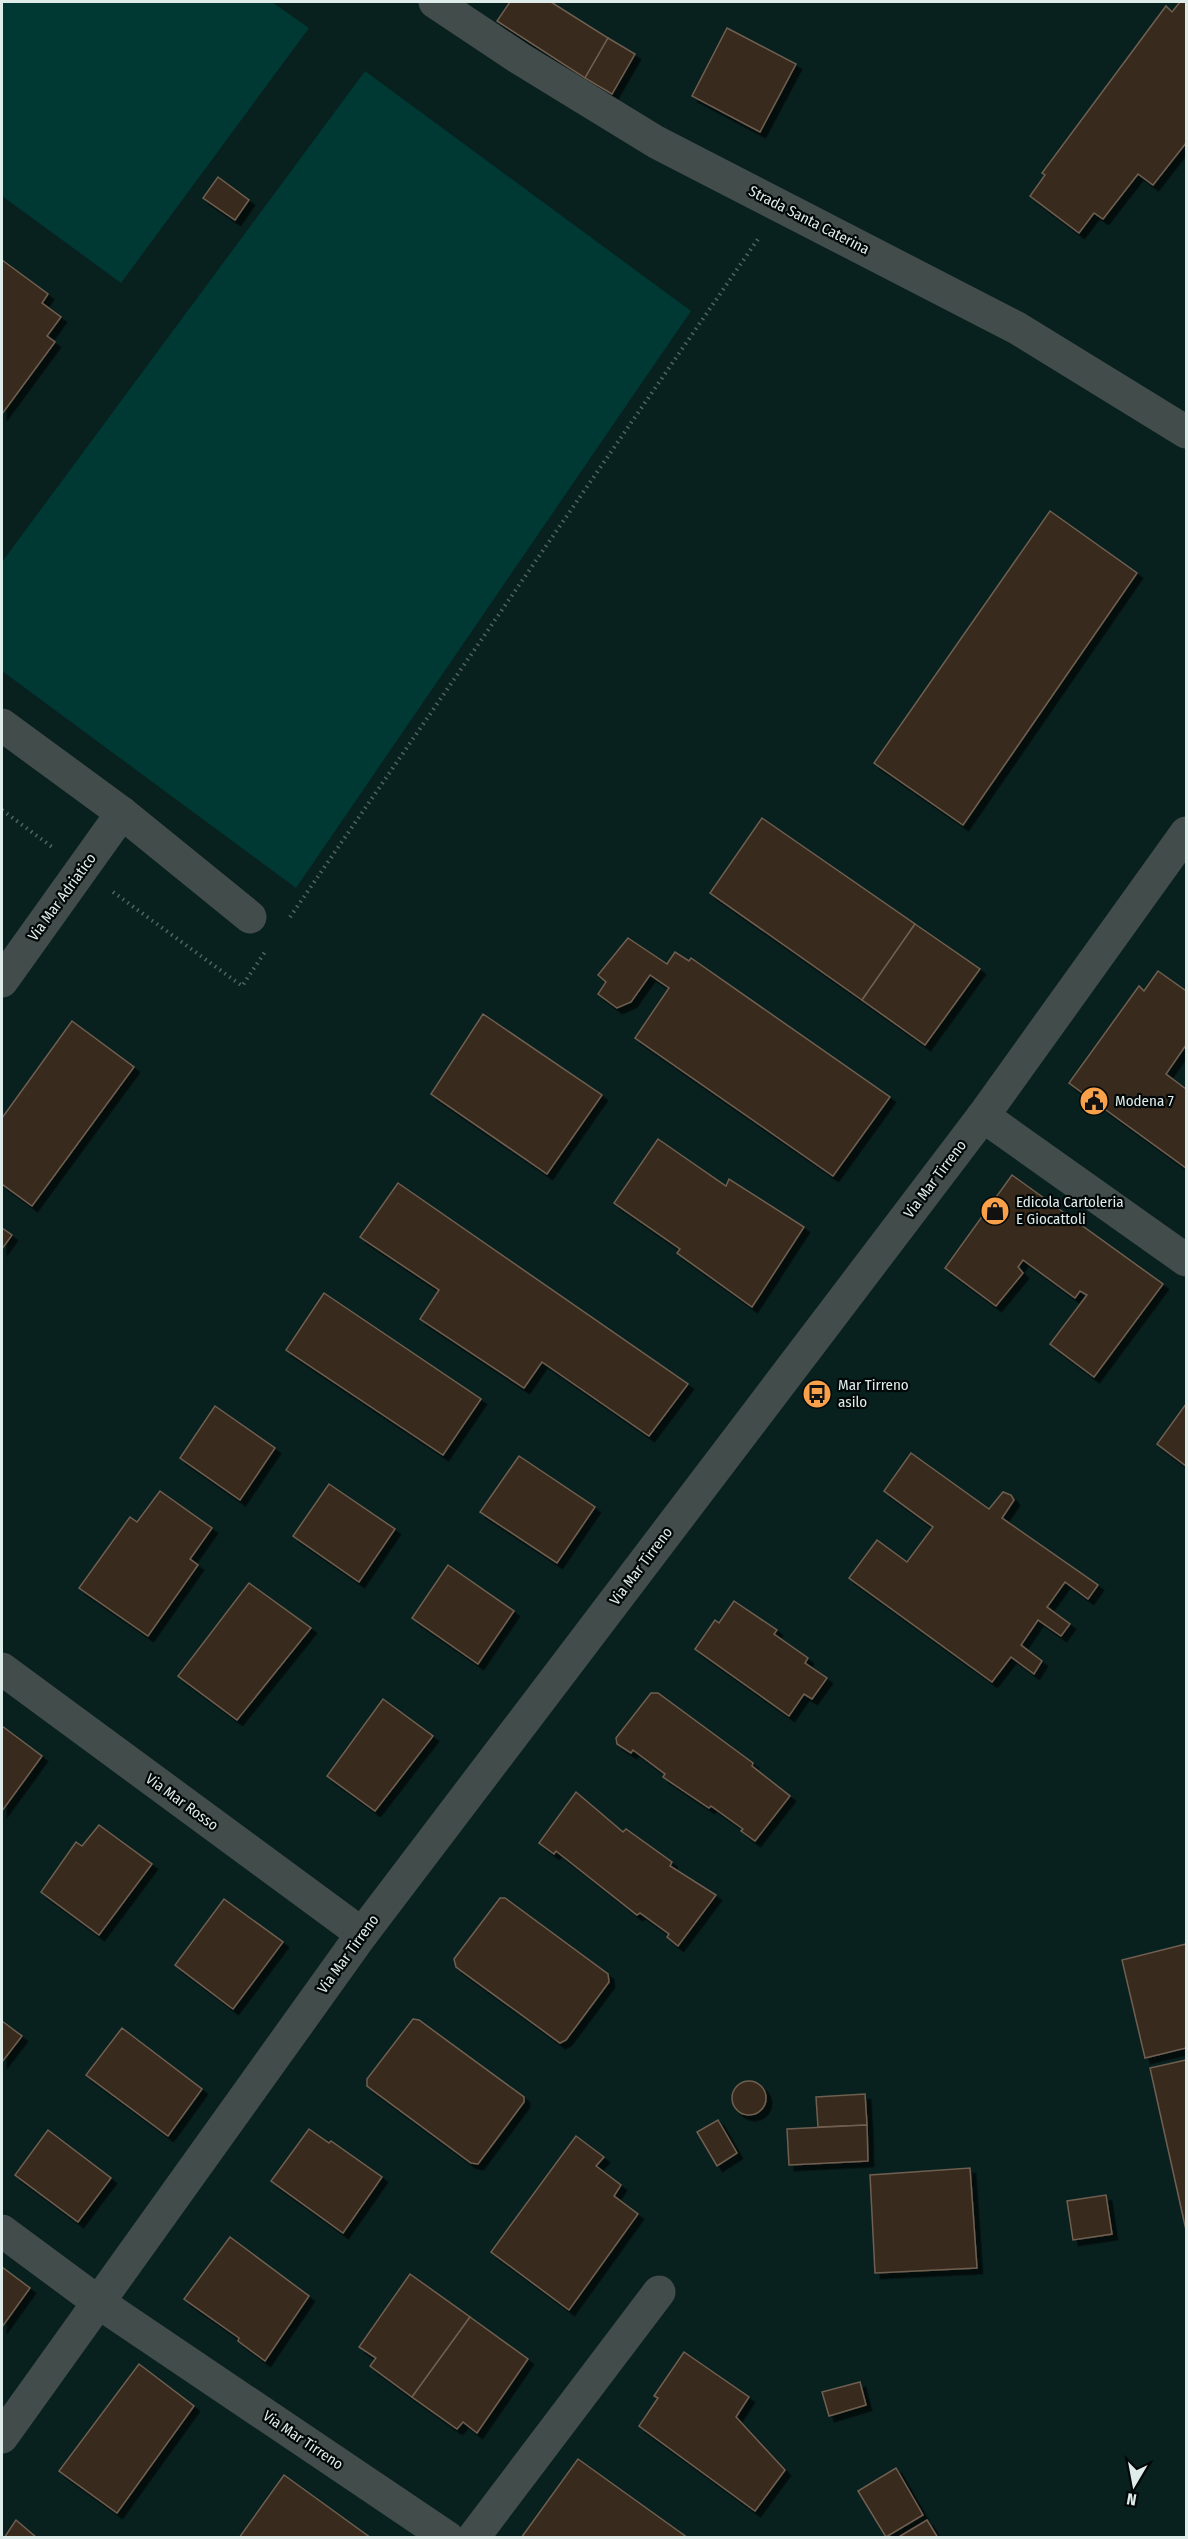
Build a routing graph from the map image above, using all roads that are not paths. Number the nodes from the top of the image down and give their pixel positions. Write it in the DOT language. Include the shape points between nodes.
graph roads {
  1 [pos="435,2"];
  2 [pos="1186,432"];
  3 [pos="2,725"];
  4 [pos="122,813"];
  5 [pos="1186,833"];
  6 [pos="250,917"];
  7 [pos="2,981"];
  8 [pos="984,1116"];
  9 [pos="1186,1260"];
  10 [pos="2,1670"];
  11 [pos="362,1934"];
  12 [pos="2,2232"];
  13 [pos="659,2292"];
  14 [pos="98,2302"];
  15 [pos="2,2437"];
  16 [pos="448,2538"];
  17 [pos="473,2538"];
  1 -- 2 [label="street, Strada Santa Caterina" via="656,142 1017,328"];
  3 -- 4 [label="street"];
  4 -- 6 [label="street"];
  4 -- 7 [label="street, Via Mar Adriatico"];
  5 -- 8 [label="street, Via Mar Tirreno"];
  8 -- 9 [label="street"];
  8 -- 11 [label="street, Via Mar Tirreno"];
  10 -- 11 [label="street, Via Mar Rosso"];
  11 -- 14 [label="street, Via Mar Tirreno"];
  12 -- 14 [label="street"];
  13 -- 17 [label="street"];
  14 -- 15 [label="street, Via Mar Tirreno"];
  14 -- 16 [label="street, Via Mar Tirreno"];
}
